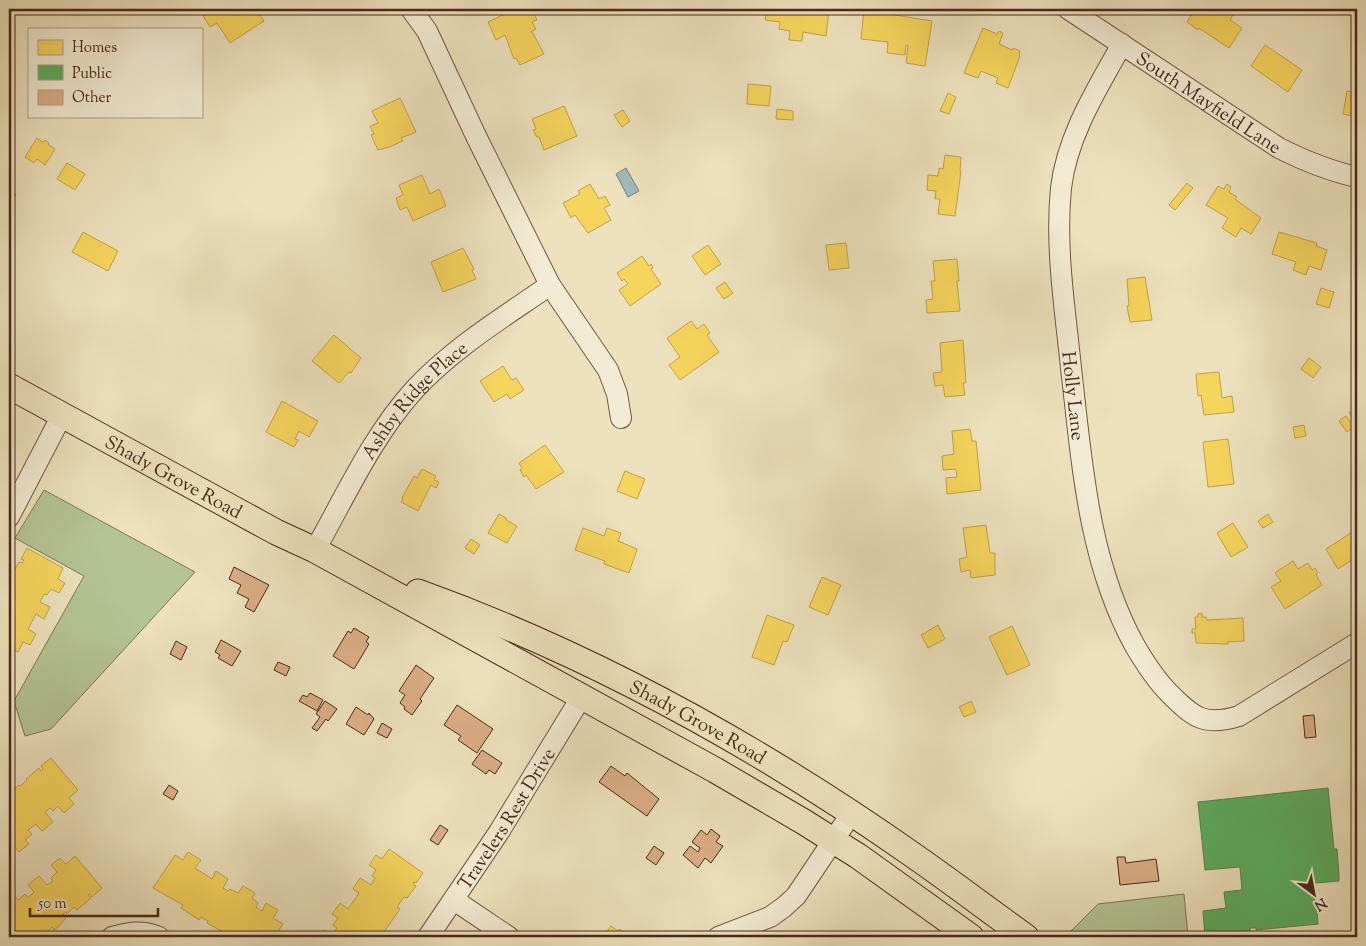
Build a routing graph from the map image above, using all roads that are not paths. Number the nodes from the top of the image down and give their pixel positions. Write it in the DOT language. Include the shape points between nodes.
graph roads {
  1 [pos="411,9"];
  2 [pos="1068,9"];
  3 [pos="1122,44"];
  4 [pos="1357,177"];
  5 [pos="550,285"];
  6 [pos="9,386"];
  7 [pos="62,414"];
  8 [pos="620,418"];
  9 [pos="9,517"];
  10 [pos="315,550"];
  11 [pos="340,564"];
  12 [pos="1357,643"];
  13 [pos="582,696"];
  14 [pos="851,814"];
  15 [pos="833,840"];
  16 [pos="454,900"];
  17 [pos="112,937"];
  18 [pos="159,937"];
  19 [pos="428,937"];
  20 [pos="509,937"];
  21 [pos="718,937"];
  22 [pos="971,937"];
  23 [pos="1026,937"];
  1 -- 5 [label="street" via="427,31"];
  2 -- 3 [label="street, South Mayfield Lane"];
  3 -- 4 [label="street, South Mayfield Lane" via="1279,148 1308,163"];
  3 -- 12 [label="street, Holly Lane" via="1075,134 1061,186 1059,216 1060,259 1083,479 1110,593 1125,628 1162,686 1188,713 1208,720 1239,716"];
  5 -- 8 [label="street" via="608,370 617,394"];
  5 -- 10 [label="street, Ashby Ridge Place" via="455,352 416,389 388,423"];
  6 -- 7 [label="main road, Shady Grove Road"];
  7 -- 9 [label="street"];
  7 -- 10 [label="main road, Shady Grove Road" via="276,532"];
  10 -- 11 [label="main road, Shady Grove Road"];
  11 -- 13 [label="main road, Shady Grove Road"];
  11 -- 14 [label="main road, Shady Grove Road" via="510,627 592,664 689,714"];
  13 -- 15 [label="main road, Shady Grove Road"];
  13 -- 16 [label="street, Travelers Rest Drive"];
  14 -- 15 [label="street"];
  14 -- 23 [label="main road, Shady Grove Road"];
  15 -- 21 [label="street" via="796,896 784,907 770,917"];
  15 -- 22 [label="main road, Shady Grove Road"];
  16 -- 19 [label="street, Travelers Rest Drive"];
  16 -- 20 [label="street"];
  17 -- 18 [label="street" via="137,932"];
}
